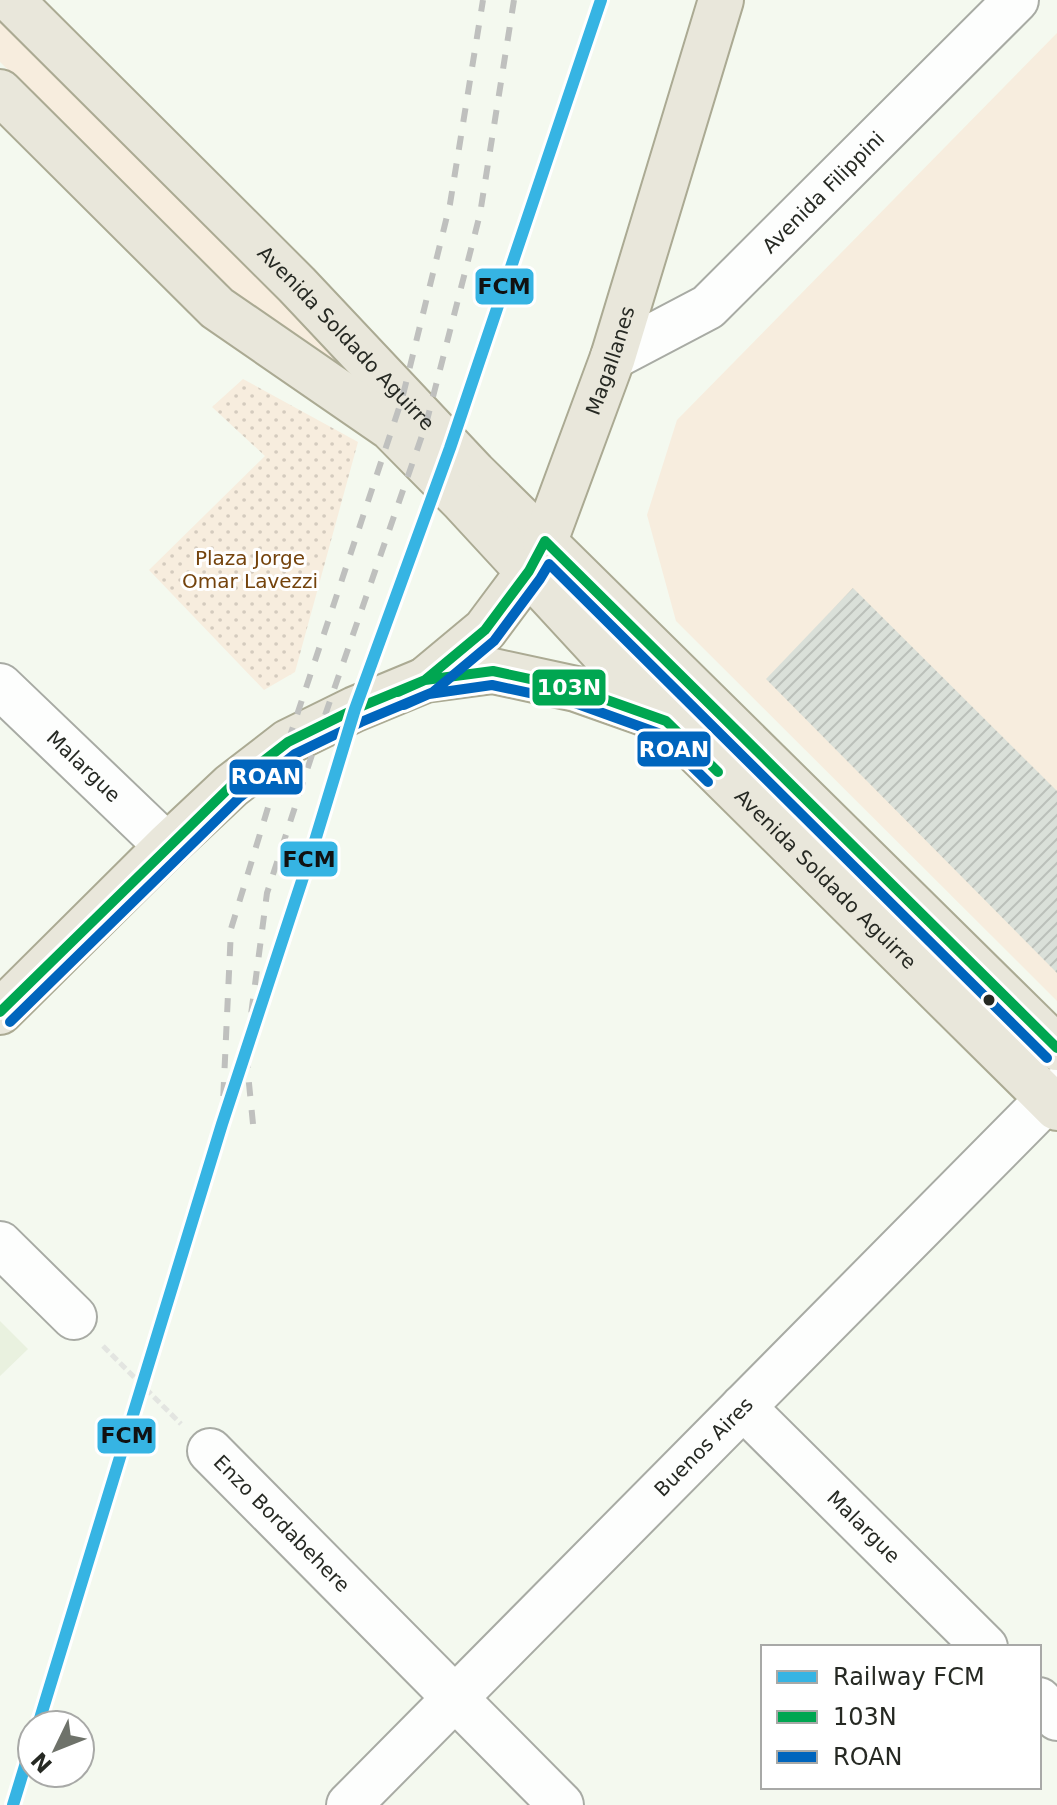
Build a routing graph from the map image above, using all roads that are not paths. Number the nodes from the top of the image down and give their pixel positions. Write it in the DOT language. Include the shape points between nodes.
graph roads {
  1 [pos="11,0"];
  2 [pos="721,0"];
  3 [pos="1016,0"];
  4 [pos="0,92"];
  5 [pos="613,357"];
  6 [pos="537,556"];
  7 [pos="425,680"];
  8 [pos="0,686"];
  9 [pos="666,721"];
  10 [pos="167,846"];
  11 [pos="0,1012"];
  12 [pos="1057,1048"];
  13 [pos="1054,1099"];
  14 [pos="0,1244"];
  15 [pos="74,1317"];
  16 [pos="743,1407"];
  17 [pos="210,1451"];
  18 [pos="983,1645"];
  19 [pos="455,1698"];
  20 [pos="1041,1702"];
  21 [pos="1057,1718"];
  22 [pos="349,1805"];
  23 [pos="561,1805"];
  1 -- 6 [label="main road, Avenida Soldado Aguirre" via="297,285 418,415"];
  2 -- 5 [label="main road, Magallanes"];
  3 -- 5 [label="street, Avenida Filippini" via="708,307"];
  4 -- 6 [label="main road, Avenida Soldado Aguirre" via="217,308 391,428"];
  5 -- 6 [label="main road, Magallanes"];
  6 -- 7 [label="main road, Magallanes" via="485,630"];
  6 -- 9 [label="main road, Avenida Soldado Aguirre"];
  6 -- 12 [label="main road, Avenida Soldado Aguirre"];
  7 -- 9 [label="main road" via="493,671 576,689"];
  7 -- 10 [label="main road" via="288,742"];
  8 -- 10 [label="street, Malargue"];
  9 -- 13 [label="main road, Avenida Soldado Aguirre"];
  10 -- 11 [label="main road"];
  13 -- 16 [label="street, Buenos Aires"];
  14 -- 15 [label="street"];
  16 -- 18 [label="street, Malargue"];
  16 -- 19 [label="street, Buenos Aires"];
  17 -- 19 [label="street, Enzo Bordabehere"];
  19 -- 22 [label="street, Buenos Aires"];
  19 -- 23 [label="street, Enzo Bordabehere"];
  20 -- 21 [label="street"];
}
